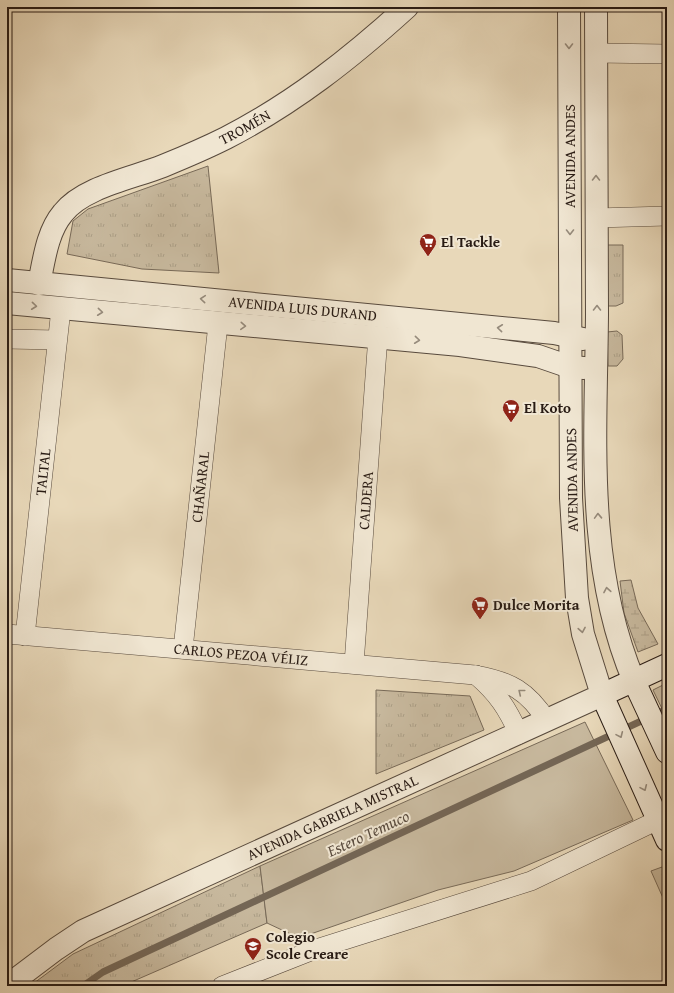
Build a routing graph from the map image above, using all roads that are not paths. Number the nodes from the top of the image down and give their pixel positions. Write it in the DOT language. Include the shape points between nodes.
graph roads {
  1 [pos="407,7"];
  2 [pos="569,7"];
  3 [pos="596,7"];
  4 [pos="596,53"];
  5 [pos="667,54"];
  6 [pos="667,216"];
  7 [pos="596,218"];
  8 [pos="7,280"];
  9 [pos="47,284"];
  10 [pos="7,303"];
  11 [pos="61,308"];
  12 [pos="218,324"];
  13 [pos="570,335"];
  14 [pos="378,336"];
  15 [pos="7,339"];
  16 [pos="57,340"];
  17 [pos="596,357"];
  18 [pos="570,366"];
  19 [pos="16,635"];
  20 [pos="183,650"];
  21 [pos="354,664"];
  22 [pos="667,665"];
  23 [pos="475,674"];
  24 [pos="637,689"];
  25 [pos="602,695"];
  26 [pos="547,721"];
  27 [pos="518,734"];
  28 [pos="666,751"];
  29 [pos="663,818"];
  30 [pos="667,840"];
  31 [pos="7,986"];
  32 [pos="222,986"];
  1 -- 9 [label="street, TROMÉN" via="333,70 295,98 255,122 199,151 84,196 63,213 49,238"];
  2 -- 13 [label="street, AVENIDA ANDES, one-way"];
  3 -- 4 [label="street, AVENIDA ANDES"];
  4 -- 5 [label="street"];
  7 -- 4 [label="street, AVENIDA ANDES, one-way"];
  6 -- 7 [label="street"];
  17 -- 7 [label="street, AVENIDA ANDES, one-way"];
  8 -- 9 [label="street, AVENIDA LUIS DURAND"];
  13 -- 9 [label="street, AVENIDA LUIS DURAND, one-way"];
  10 -- 11 [label="street, AVENIDA LUIS DURAND, one-way"];
  11 -- 12 [label="street, AVENIDA LUIS DURAND, one-way"];
  11 -- 16 [label="street, TALTAL"];
  12 -- 14 [label="street, AVENIDA LUIS DURAND, one-way"];
  12 -- 20 [label="street, CHAÑARAL"];
  13 -- 17 [label="street, AVENIDA LUIS DURAND" via="581,338"];
  13 -- 18 [label="street, AVENIDA ANDES"];
  14 -- 18 [label="street, AVENIDA LUIS DURAND, one-way" via="503,350 538,356"];
  14 -- 21 [label="street, CALDERA"];
  15 -- 16 [label="street"];
  16 -- 19 [label="street, TALTAL"];
  17 -- 18 [label="street, AVENIDA LUIS DURAND" via="587,369"];
  24 -- 17 [label="street, AVENIDA ANDES, one-way" via="614,624 606,589 597,485"];
  18 -- 25 [label="street, AVENIDA ANDES, one-way" via="571,498 577,598 583,634"];
  19 -- 20 [label="street, CARLOS PEZOA VÉLIZ"];
  20 -- 21 [label="street, CARLOS PEZOA VÉLIZ"];
  21 -- 23 [label="street, CARLOS PEZOA VÉLIZ"];
  22 -- 24 [label="street, AVENIDA GABRIELA MISTRAL"];
  26 -- 23 [label="street, CARLOS PEZOA VÉLIZ, one-way" via="534,702 517,688 497,678"];
  23 -- 27 [label="street" via="494,690 508,710"];
  24 -- 25 [label="street, AVENIDA GABRIELA MISTRAL"];
  24 -- 28 [label="street, AVENIDA ANDES"];
  25 -- 26 [label="street, AVENIDA GABRIELA MISTRAL"];
  25 -- 29 [label="street, AVENIDA ANDES, one-way" via="629,756"];
  26 -- 27 [label="street, AVENIDA GABRIELA MISTRAL"];
  27 -- 31 [label="street, AVENIDA GABRIELA MISTRAL" via="83,931"];
  29 -- 30 [label="street, AVENIDA ANDES"];
  29 -- 32 [label="street" via="531,881 316,949"];
}
